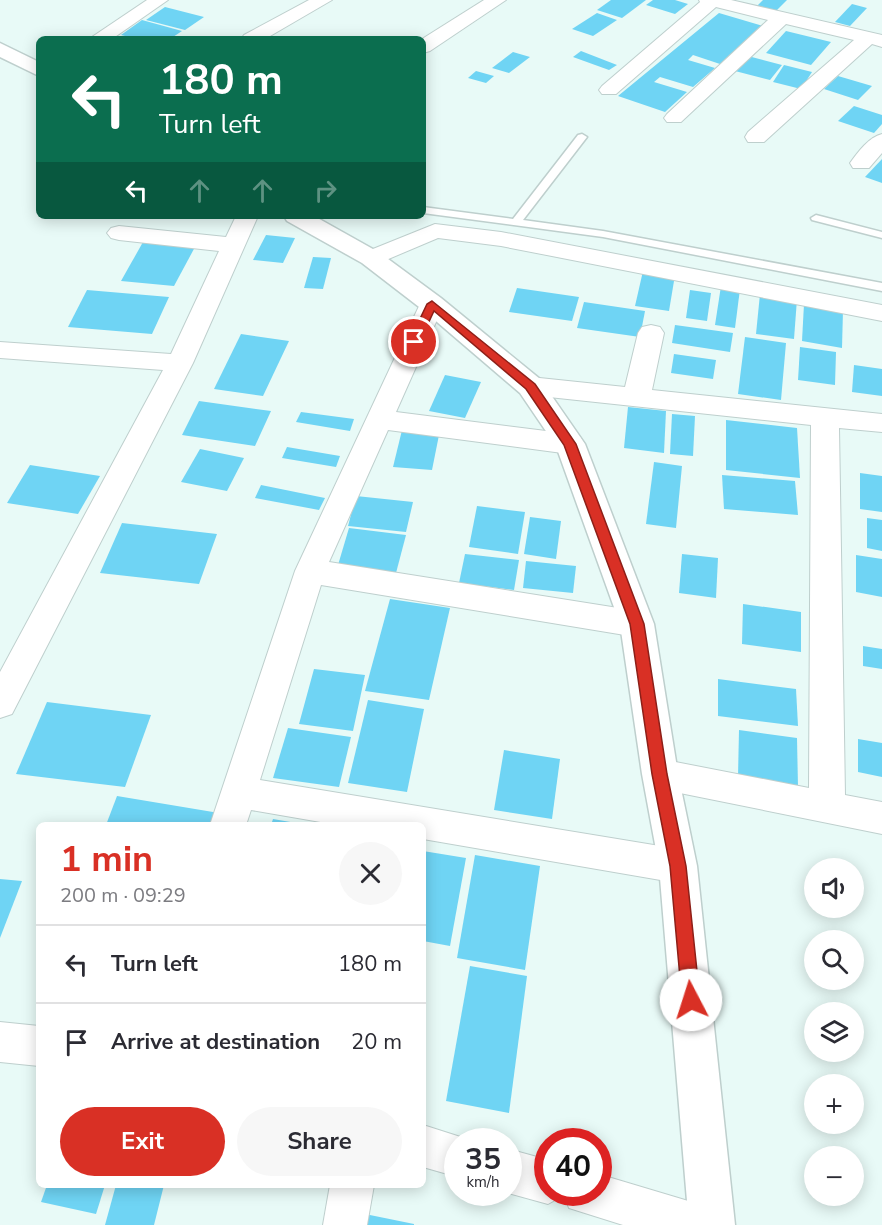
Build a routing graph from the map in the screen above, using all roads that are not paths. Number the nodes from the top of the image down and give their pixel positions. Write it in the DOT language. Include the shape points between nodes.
graph roads {
  1 [pos="159,0"];
  2 [pos="323,0"];
  3 [pos="497,0"];
  4 [pos="711,1"];
  5 [pos="804,6"];
  6 [pos="785,18"];
  7 [pos="104,36"];
  8 [pos="257,36"];
  9 [pos="875,39"];
  10 [pos="426,45"];
  11 [pos="0,49"];
  12 [pos="36,68"];
  13 [pos="609,90"];
  14 [pos="674,118"];
  15 [pos="582,137"];
  16 [pos="756,137"];
  17 [pos="882,140"];
  18 [pos="861,163"];
  19 [pos="426,210"];
  20 [pos="816,218"];
  21 [pos="246,219"];
  22 [pos="301,219"];
  23 [pos="515,223"];
  24 [pos="119,233"];
  25 [pos="882,235"];
  26 [pos="234,245"];
  27 [pos="371,258"];
  28 [pos="882,287"];
  29 [pos="432,304"];
  30 [pos="882,311"];
  31 [pos="651,333"];
  32 [pos="0,350"];
  33 [pos="180,363"];
  34 [pos="531,386"];
  35 [pos="637,397"];
  36 [pos="825,416"];
  37 [pos="378,419"];
  38 [pos="882,423"];
  39 [pos="570,444"];
  40 [pos="310,570"];
  41 [pos="637,624"];
  42 [pos="1,700"];
  43 [pos="660,774"];
  44 [pos="232,808"];
  45 [pos="826,808"];
  46 [pos="882,818"];
  47 [pos="340,822"];
  48 [pos="426,833"];
  49 [pos="678,866"];
  50 [pos="0,1042"];
  51 [pos="36,1046"];
  52 [pos="426,1147"];
  53 [pos="444,1152"];
  54 [pos="351,1188"];
  55 [pos="612,1200"];
  56 [pos="345,1225"];
  57 [pos="699,1225"];
  58 [pos="712,1225"];
  1 -- 7 [label="street"];
  2 -- 8 [label="street"];
  3 -- 10 [label="street"];
  4 -- 6 [label="street"];
  4 -- 13 [label="street"];
  5 -- 6 [label="street"];
  6 -- 9 [label="street"];
  6 -- 14 [label="street"];
  9 -- 16 [label="street"];
  11 -- 12 [label="street"];
  15 -- 23 [label="lane"];
  17 -- 18 [label="street"];
  19 -- 23 [label="lane"];
  20 -- 25 [label="lane"];
  21 -- 26 [label="street"];
  22 -- 27 [label="street"];
  23 -- 28 [label="lane" via="603,234"];
  24 -- 26 [label="street"];
  26 -- 33 [label="street"];
  27 -- 29 [label="street"];
  27 -- 30 [label="street" via="435,231 501,239"];
  29 -- 34 [label="street"];
  29 -- 37 [label="street"];
  31 -- 35 [label="street"];
  32 -- 33 [label="street"];
  33 -- 42 [label="street"];
  34 -- 35 [label="street"];
  34 -- 39 [label="street"];
  35 -- 36 [label="street"];
  36 -- 38 [label="street"];
  36 -- 45 [label="street"];
  37 -- 39 [label="street"];
  37 -- 40 [label="street"];
  39 -- 41 [label="street"];
  40 -- 41 [label="street"];
  40 -- 44 [label="street"];
  41 -- 43 [label="street"];
  43 -- 45 [label="street"];
  43 -- 49 [label="street"];
  44 -- 47 [label="street"];
  45 -- 46 [label="street"];
  48 -- 49 [label="street"];
  49 -- 58 [label="street"];
  50 -- 51 [label="street"];
  52 -- 53 [label="street"];
  54 -- 56 [label="street"];
  55 -- 57 [label="street"];
}
